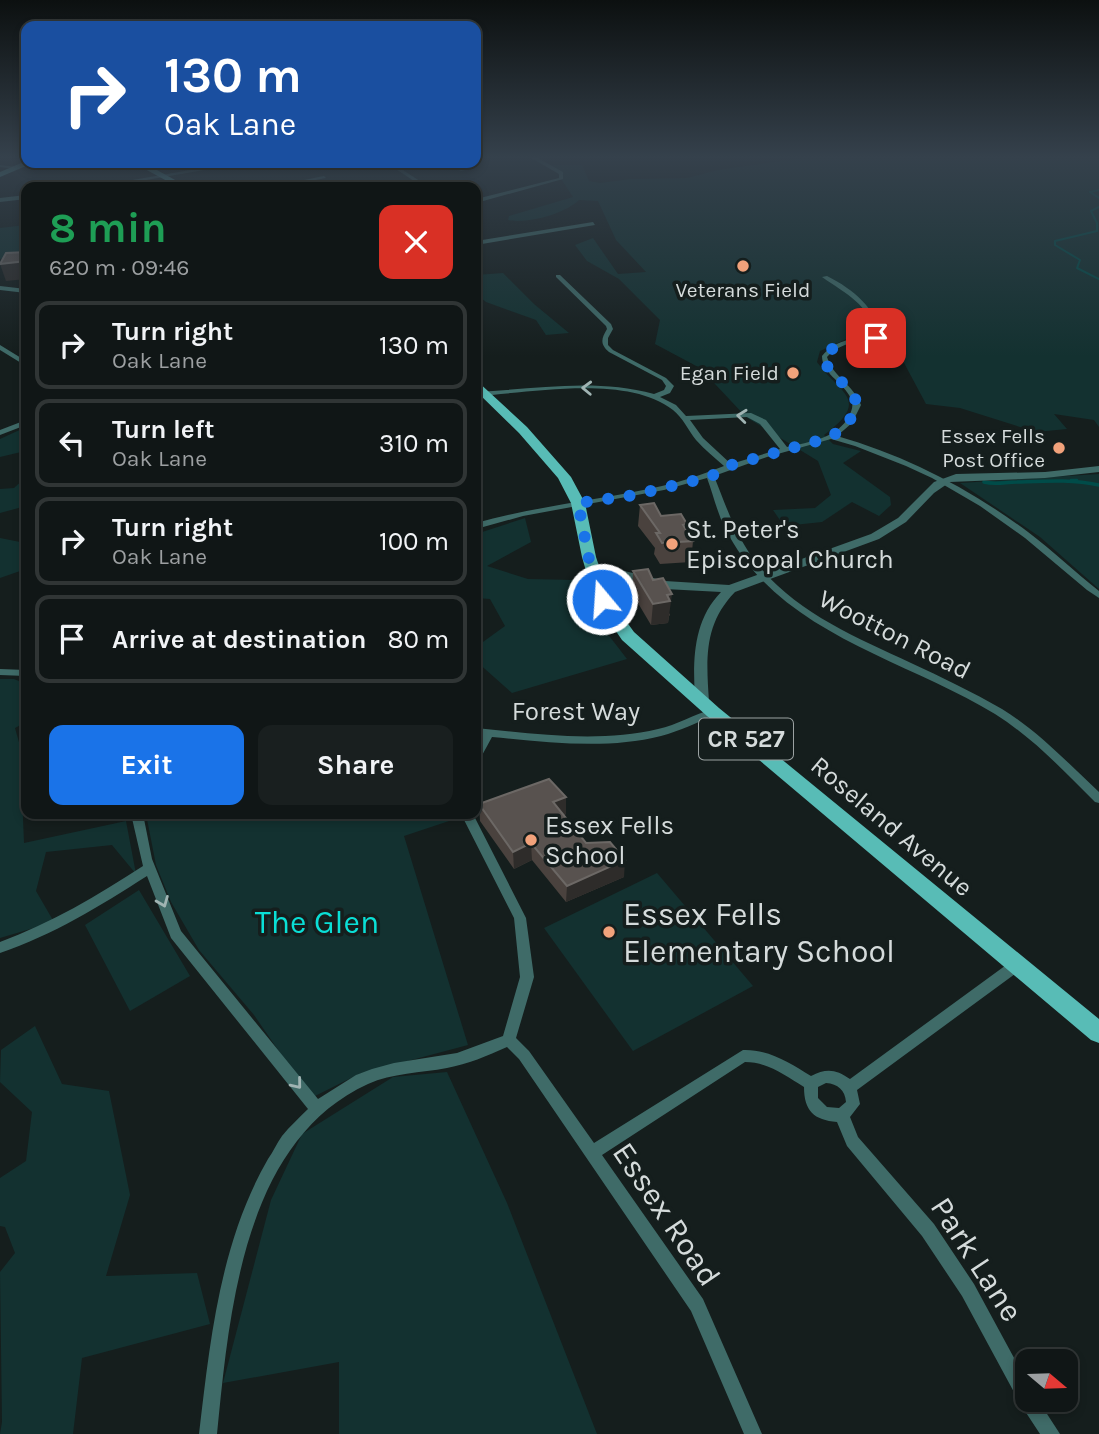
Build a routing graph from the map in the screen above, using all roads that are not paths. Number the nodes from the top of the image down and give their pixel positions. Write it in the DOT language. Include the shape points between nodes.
graph roads {
  1 [pos="593,224"];
  2 [pos="481,242"];
  3 [pos="558,276"];
  4 [pos="825,277"];
  5 [pos="0,288"];
  6 [pos="21,290"];
  7 [pos="0,347"];
  8 [pos="21,361"];
  9 [pos="481,391"];
  10 [pos="481,392"];
  11 [pos="655,397"];
  12 [pos="684,418"];
  13 [pos="21,424"];
  14 [pos="0,433"];
  15 [pos="831,437"];
  16 [pos="784,449"];
  17 [pos="728,466"];
  18 [pos="1099,469"];
  19 [pos="710,477"];
  20 [pos="942,480"];
  21 [pos="578,503"];
  22 [pos="481,525"];
  23 [pos="592,567"];
  24 [pos="764,576"];
  25 [pos="731,589"];
  26 [pos="1099,595"];
  27 [pos="0,672"];
  28 [pos="21,673"];
  29 [pos="708,707"];
  30 [pos="481,732"];
  31 [pos="489,733"];
  32 [pos="481,747"];
  33 [pos="1099,799"];
  34 [pos="138,819"];
  35 [pos="470,819"];
  36 [pos="149,868"];
  37 [pos="0,948"];
  38 [pos="1018,964"];
  39 [pos="1099,1033"];
  40 [pos="509,1040"];
  41 [pos="811,1084"];
  42 [pos="849,1088"];
  43 [pos="317,1109"];
  44 [pos="842,1115"];
  45 [pos="592,1153"];
  46 [pos="1015,1377"];
  47 [pos="1036,1412"];
  48 [pos="208,1434"];
  49 [pos="753,1434"];
  50 [pos="1051,1434"];
  1 -- 2 [label="street"];
  3 -- 11 [label="street" via="609,325 605,345 611,351 668,383 667,391"];
  4 -- 15 [label="street" via="857,296 876,319 882,338 848,342 825,355 826,365 850,389 857,405 848,424"];
  5 -- 6 [label="street"];
  7 -- 8 [label="street"];
  11 -- 9 [label="street, one-way" via="574,387"];
  10 -- 21 [label="main road, Roseland Avenue / CR 527" via="523,430 564,477"];
  11 -- 12 [label="street"];
  16 -- 12 [label="street, one-way" via="763,422 748,415"];
  12 -- 17 [label="street"];
  13 -- 14 [label="street"];
  15 -- 16 [label="street"];
  15 -- 20 [label="street" via="878,450"];
  16 -- 17 [label="street"];
  17 -- 19 [label="street"];
  18 -- 20 [label="street"];
  19 -- 21 [label="street"];
  19 -- 24 [label="street, Wootton Road" via="732,536"];
  20 -- 24 [label="street" via="893,527"];
  20 -- 26 [label="street" via="1006,520"];
  21 -- 22 [label="street"];
  21 -- 23 [label="main road, Roseland Avenue / CR 527"];
  23 -- 25 [label="street" via="665,585"];
  23 -- 29 [label="main road, Roseland Avenue / CR 527" via="616,623"];
  24 -- 25 [label="street"];
  24 -- 33 [label="street, Wootton Road" via="810,616 837,632 1000,712"];
  25 -- 29 [label="street" via="716,604 704,628 699,665"];
  27 -- 28 [label="street"];
  29 -- 31 [label="street, Forest Way" via="671,730 627,738"];
  29 -- 38 [label="main road, Roseland Avenue / CR 527"];
  30 -- 31 [label="street, Forest Way"];
  31 -- 32 [label="street"];
  34 -- 36 [label="street"];
  35 -- 40 [label="street" via="520,918 527,977"];
  36 -- 37 [label="street" via="84,911"];
  36 -- 43 [label="street, one-way" via="176,934"];
  38 -- 39 [label="main road, Roseland Avenue / CR 527"];
  38 -- 42 [label="street"];
  40 -- 43 [label="street" via="450,1061 404,1066 360,1080"];
  40 -- 45 [label="street, Essex Road"];
  41 -- 42 [label="street" via="825,1076"];
  41 -- 44 [label="street" via="809,1092 816,1108 824,1114"];
  41 -- 45 [label="street" via="770,1060 743,1056"];
  42 -- 44 [label="street" via="853,1104"];
  43 -- 48 [label="street" via="287,1140 248,1217 227,1294"];
  44 -- 46 [label="street, Park Lane" via="852,1141 928,1230 968,1290"];
  45 -- 49 [label="street, Essex Road" via="696,1305"];
  47 -- 50 [label="street, Park Lane"];
}
